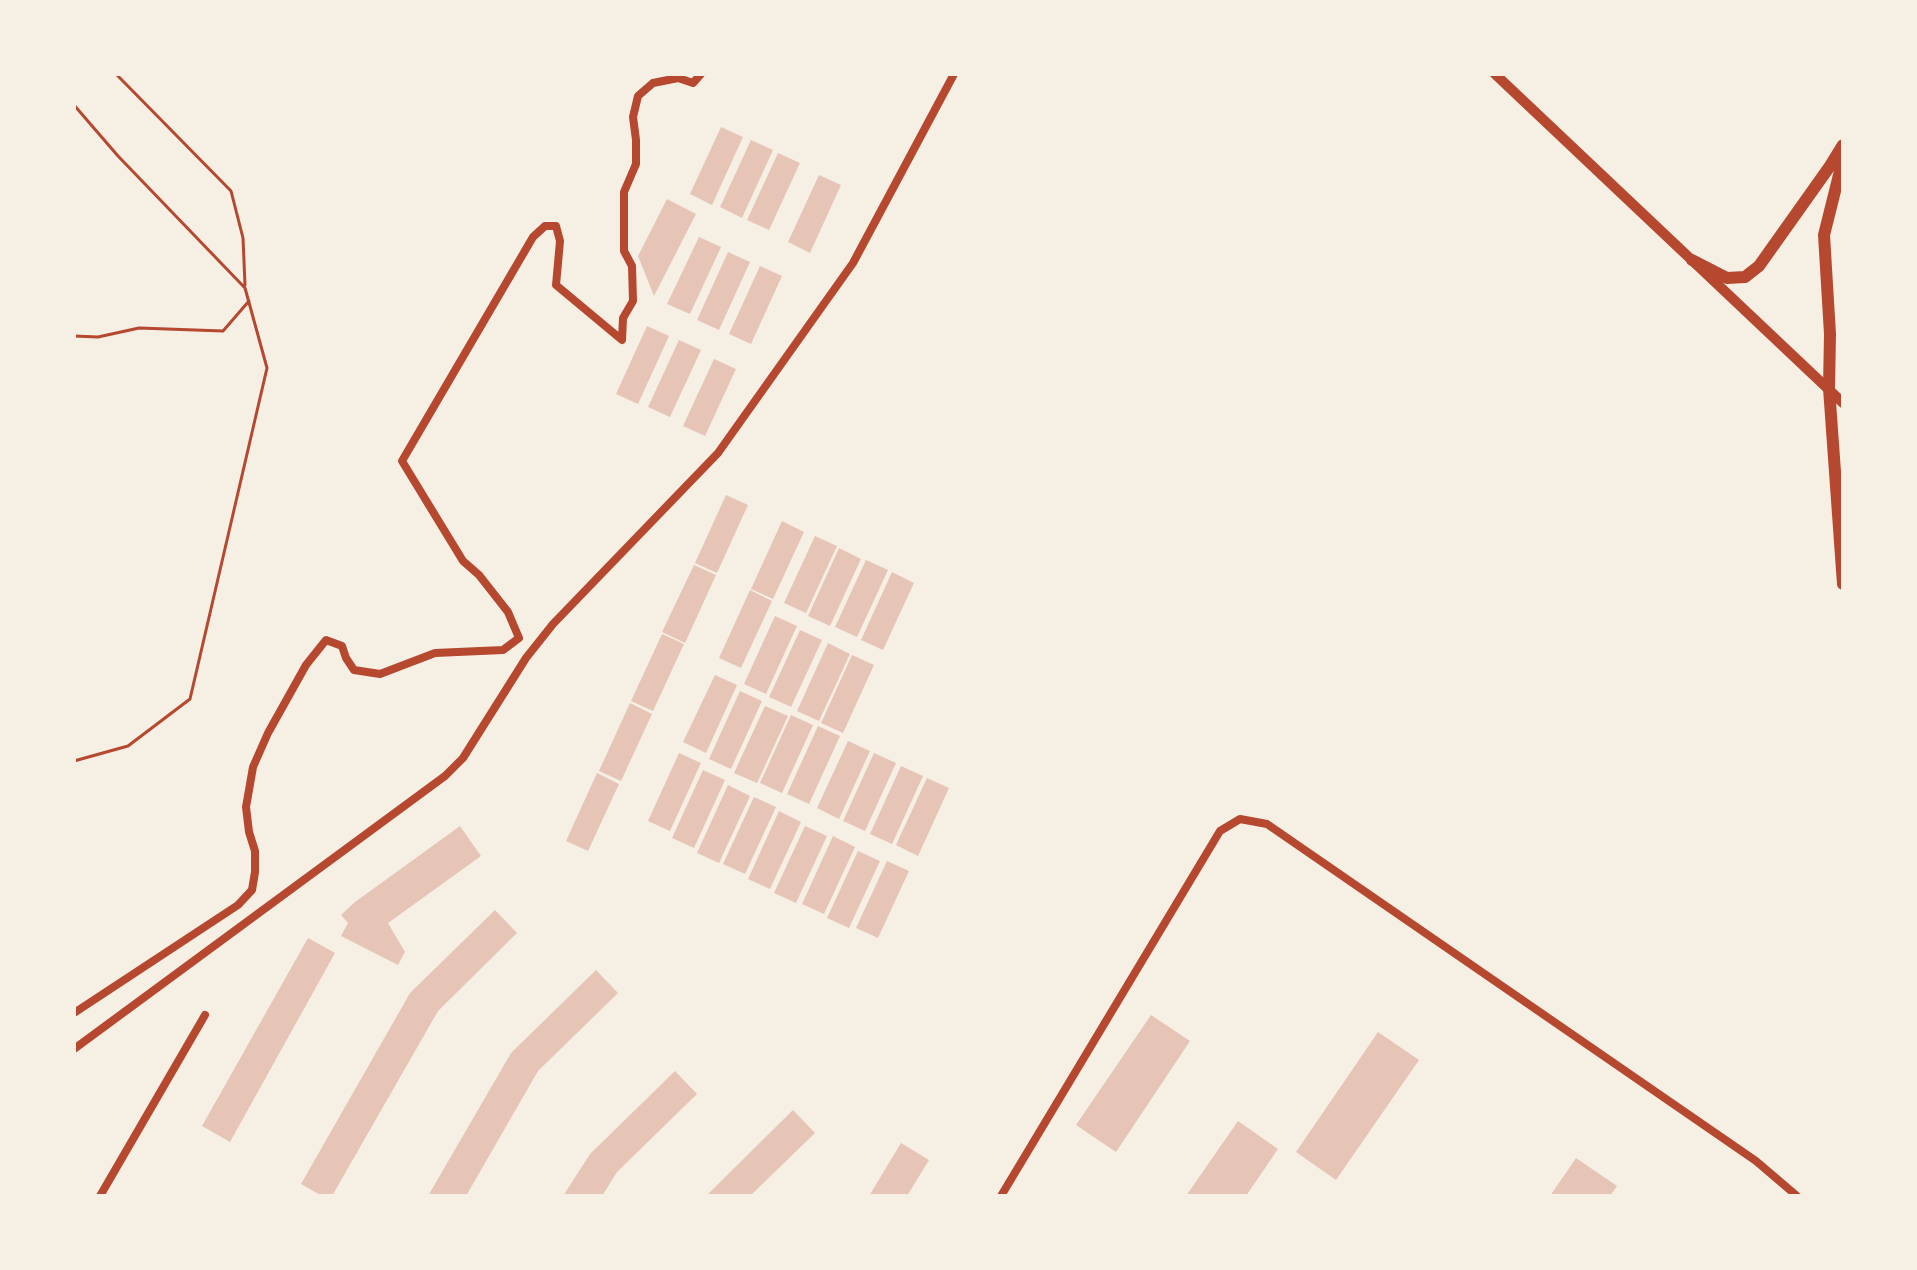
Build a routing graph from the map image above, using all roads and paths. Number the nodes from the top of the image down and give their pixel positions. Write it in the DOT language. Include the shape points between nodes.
graph roads {
  1 [pos="116,74"];
  2 [pos="701,74"];
  3 [pos="954,74"];
  4 [pos="1495,74"];
  5 [pos="74,105"];
  6 [pos="1843,145"];
  7 [pos="1843,159"];
  8 [pos="1692,260"];
  9 [pos="245,288"];
  10 [pos="249,301"];
  11 [pos="74,336"];
  12 [pos="1829,388"];
  13 [pos="1843,393"];
  14 [pos="1843,403"];
  15 [pos="1843,584"];
  16 [pos="74,761"];
  17 [pos="74,1013"];
  18 [pos="205,1015"];
  19 [pos="74,1049"];
  20 [pos="100,1196"];
  21 [pos="1001,1196"];
  22 [pos="1797,1196"];
  1 -- 9 [label="path" via="231,191 243,238"];
  2 -- 17 [label="street" via="693,83 678,78 653,83 638,96 633,117 636,164 624,192 624,251 632,266 633,301 623,318 622,340 556,285 560,241 556,226 545,226 533,237 402,461 463,561 508,612 519,638 503,650 435,653 380,674 354,670 342,646 326,640 306,665 253,767 246,807 255,851 252,890 238,905"];
  3 -- 19 [label="street" via="853,263 718,453 553,624 463,758"];
  4 -- 8 [label="street"];
  5 -- 9 [label="path"];
  6 -- 8 [label="main road" via="1759,266 1745,277 1727,278"];
  7 -- 12 [label="main road" via="1824,235"];
  8 -- 12 [label="street"];
  9 -- 10 [label="path"];
  10 -- 11 [label="path" via="223,331 139,328"];
  10 -- 16 [label="path" via="267,368 190,699 128,746"];
  12 -- 13 [label="street"];
  12 -- 14 [label="street"];
  12 -- 15 [label="main road"];
  18 -- 20 [label="street"];
  21 -- 22 [label="street" via="1220,831 1240,819 1267,824 1743,1152"];
}
